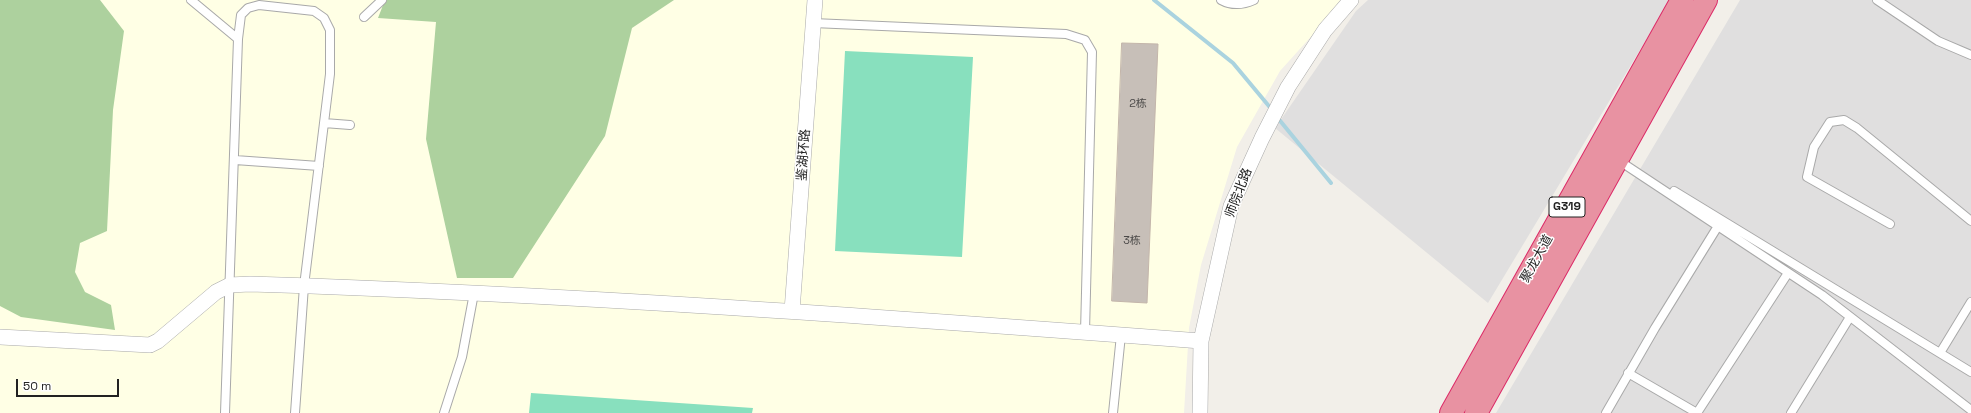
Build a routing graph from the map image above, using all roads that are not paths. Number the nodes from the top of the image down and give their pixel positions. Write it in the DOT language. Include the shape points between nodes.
graph roads {
  1 [pos="191,0"];
  2 [pos="382,0"];
  3 [pos="815,0"];
  4 [pos="1221,0"];
  5 [pos="1254,0"];
  6 [pos="1351,0"];
  7 [pos="1682,0"];
  8 [pos="1706,0"];
  9 [pos="1877,0"];
  10 [pos="364,17"];
  11 [pos="813,23"];
  12 [pos="238,39"];
  13 [pos="1971,55"];
  14 [pos="324,123"];
  15 [pos="350,125"];
  16 [pos="1617,159"];
  17 [pos="234,160"];
  18 [pos="319,166"];
  19 [pos="1971,221"];
  20 [pos="1890,224"];
  21 [pos="1718,226"];
  22 [pos="1788,273"];
  23 [pos="230,285"];
  24 [pos="304,286"];
  25 [pos="474,294"];
  26 [pos="1971,302"];
  27 [pos="792,311"];
  28 [pos="1850,317"];
  29 [pos="1085,332"];
  30 [pos="1121,335"];
  31 [pos="0,337"];
  32 [pos="1201,341"];
  33 [pos="1940,353"];
  34 [pos="1971,372"];
  35 [pos="1628,374"];
  36 [pos="1971,410"];
  37 [pos="225,413"];
  38 [pos="296,413"];
  39 [pos="444,413"];
  40 [pos="1113,413"];
  41 [pos="1200,413"];
  42 [pos="1451,413"];
  43 [pos="1476,413"];
  44 [pos="1606,413"];
  45 [pos="1697,413"];
  46 [pos="1790,413"];
  1 -- 12 [label="lane"];
  2 -- 10 [label="lane"];
  3 -- 11 [label="street, 鉴湖环路"];
  4 -- 5 [label="lane" via="1244,5"];
  6 -- 32 [label="street, 师院北路" via="1325,30 1288,88 1231,206"];
  7 -- 42 [label="highway, 聚龙大道 / G319"];
  8 -- 16 [label="highway, 聚龙大道 / G319"];
  9 -- 13 [label="lane" via="1938,41"];
  11 -- 27 [label="street, 鉴湖环路"];
  11 -- 29 [label="lane" via="1066,34 1085,40 1092,52"];
  12 -- 14 [label="lane" via="241,15 248,8 259,5 314,11 324,18 330,30 330,74"];
  12 -- 17 [label="lane"];
  14 -- 15 [label="lane"];
  14 -- 18 [label="lane"];
  16 -- 21 [label="lane"];
  16 -- 33 [label="lane" via="1693,202"];
  16 -- 43 [label="highway, 聚龙大道 / G319"];
  17 -- 18 [label="lane"];
  17 -- 23 [label="lane"];
  18 -- 24 [label="lane"];
  19 -- 20 [label="lane" via="1857,128 1844,120 1830,122 1814,147 1807,177"];
  21 -- 22 [label="lane"];
  21 -- 35 [label="lane"];
  22 -- 28 [label="lane"];
  22 -- 45 [label="lane"];
  23 -- 24 [label="street"];
  23 -- 31 [label="street" via="216,292 150,345"];
  23 -- 37 [label="lane"];
  24 -- 25 [label="street"];
  24 -- 38 [label="lane"];
  25 -- 27 [label="street"];
  25 -- 39 [label="lane" via="462,357"];
  26 -- 33 [label="lane"];
  27 -- 29 [label="street"];
  28 -- 36 [label="lane"];
  28 -- 46 [label="lane"];
  29 -- 30 [label="street"];
  30 -- 32 [label="street"];
  30 -- 40 [label="lane"];
  32 -- 41 [label="street, 师院北路"];
  33 -- 34 [label="lane"];
  35 -- 44 [label="lane"];
  35 -- 45 [label="lane"];
}
